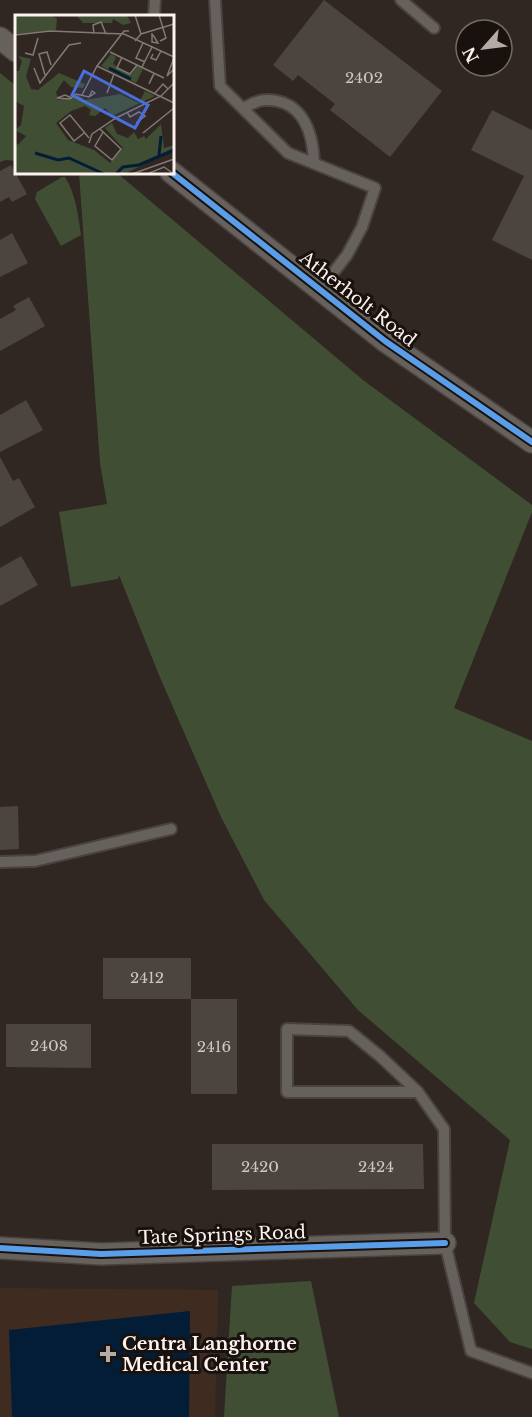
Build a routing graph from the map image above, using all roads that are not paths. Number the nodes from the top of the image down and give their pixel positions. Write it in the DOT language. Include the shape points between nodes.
graph roads {
  1 [pos="155,0"];
  2 [pos="215,0"];
  3 [pos="401,0"];
  4 [pos="154,15"];
  5 [pos="434,28"];
  6 [pos="0,38"];
  7 [pos="15,50"];
  8 [pos="243,108"];
  9 [pos="314,163"];
  10 [pos="174,174"];
  11 [pos="320,290"];
  12 [pos="532,442"];
  13 [pos="171,829"];
  14 [pos="0,862"];
  15 [pos="418,1092"];
  16 [pos="445,1243"];
  17 [pos="0,1248"];
  18 [pos="532,1373"];
  1 -- 4 [label="lane"];
  2 -- 8 [label="lane" via="220,86"];
  3 -- 5 [label="lane"];
  6 -- 7 [label="street"];
  8 -- 9 [label="lane" via="288,153"];
  8 -- 9 [label="lane" via="263,100 280,102 296,111 308,125"];
  9 -- 11 [label="lane" via="375,188 362,227 347,255"];
  10 -- 11 [label="street, Atherholt Road"];
  11 -- 12 [label="street, Atherholt Road"];
  13 -- 14 [label="lane" via="35,861"];
  15 -- 15 [label="lane" via="349,1031 287,1029 287,1092"];
  15 -- 16 [label="lane" via="444,1129"];
  16 -- 17 [label="street, Tate Springs Road" via="100,1254"];
  16 -- 18 [label="lane" via="471,1351"];
}
